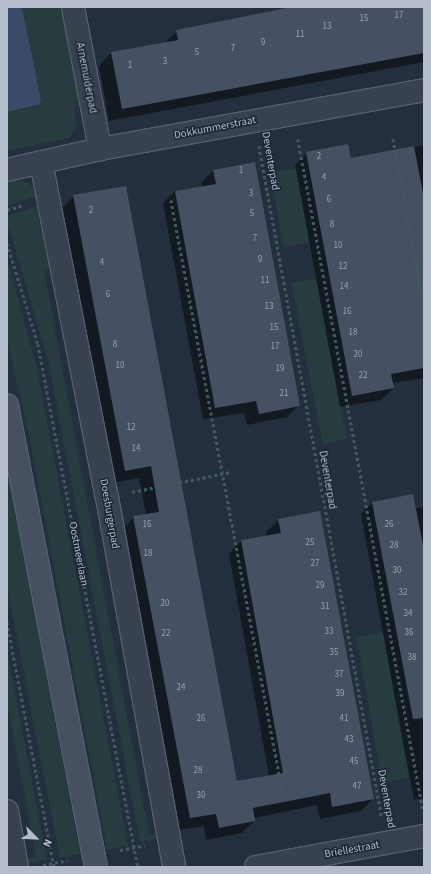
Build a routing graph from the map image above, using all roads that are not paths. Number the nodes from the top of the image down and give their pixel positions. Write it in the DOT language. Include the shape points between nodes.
graph roads {
  1 [pos="73,7"];
  2 [pos="424,90"];
  3 [pos="100,149"];
  4 [pos="41,162"];
  5 [pos="7,170"];
  6 [pos="7,405"];
  7 [pos="7,811"];
  8 [pos="424,836"];
  9 [pos="17,867"];
  10 [pos="96,867"];
  11 [pos="174,867"];
  12 [pos="256,867"];
  1 -- 3 [label="street, Arnemuiderpad"];
  2 -- 3 [label="street, Dokkummerstraat"];
  3 -- 4 [label="street, Dokkummerstraat"];
  4 -- 5 [label="street, Dokkummerstraat"];
  4 -- 11 [label="street, Doesburgerpad"];
  6 -- 10 [label="street"];
  7 -- 9 [label="street"];
  8 -- 12 [label="street, Briellestraat"];
}
